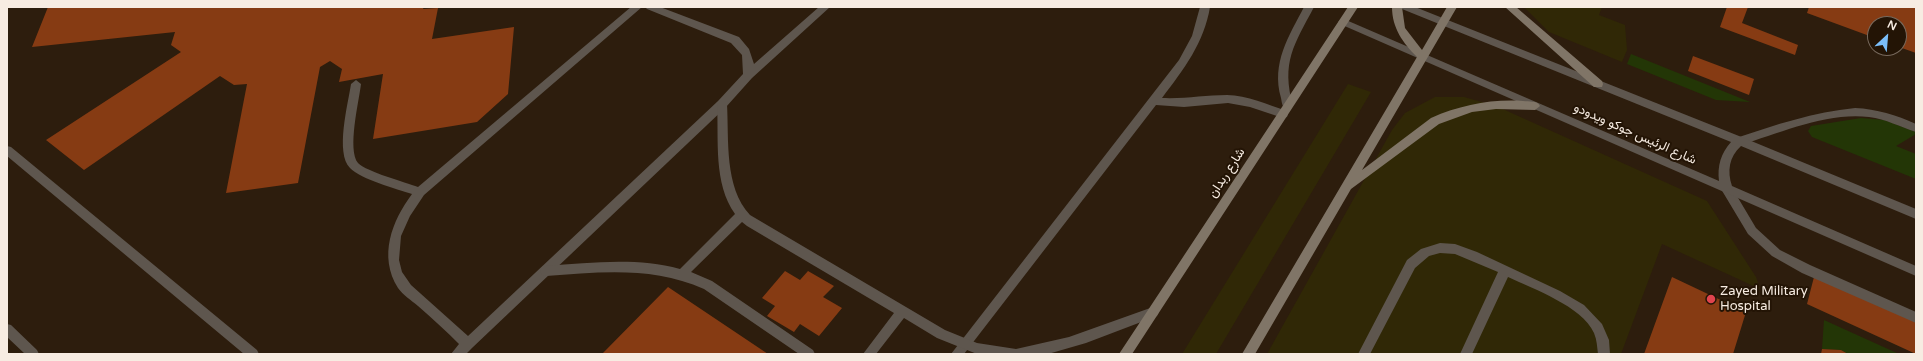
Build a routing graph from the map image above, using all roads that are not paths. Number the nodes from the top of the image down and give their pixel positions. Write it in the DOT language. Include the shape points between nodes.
graph roads {
  1 [pos="637,7"];
  2 [pos="650,7"];
  3 [pos="825,7"];
  4 [pos="1205,7"];
  5 [pos="1309,7"];
  6 [pos="1353,7"];
  7 [pos="1397,7"];
  8 [pos="1405,7"];
  9 [pos="1452,7"];
  10 [pos="1510,7"];
  11 [pos="1343,22"];
  12 [pos="1443,23"];
  13 [pos="1423,57"];
  14 [pos="748,75"];
  15 [pos="356,84"];
  16 [pos="1598,84"];
  17 [pos="1153,101"];
  18 [pos="722,104"];
  19 [pos="1534,106"];
  20 [pos="1286,110"];
  21 [pos="1916,128"];
  22 [pos="1740,141"];
  23 [pos="7,150"];
  24 [pos="1346,188"];
  25 [pos="1727,189"];
  26 [pos="420,192"];
  27 [pos="1916,214"];
  28 [pos="741,215"];
  29 [pos="1504,270"];
  30 [pos="546,271"];
  31 [pos="1916,271"];
  32 [pos="682,274"];
  33 [pos="902,311"];
  34 [pos="1153,312"];
  35 [pos="1916,318"];
  36 [pos="7,329"];
  37 [pos="468,344"];
  38 [pos="961,350"];
  39 [pos="33,354"];
  40 [pos="253,354"];
  41 [pos="458,354"];
  42 [pos="809,354"];
  43 [pos="869,354"];
  44 [pos="1014,354"];
  45 [pos="1018,354"];
  46 [pos="1125,354"];
  47 [pos="1248,354"];
  48 [pos="1364,354"];
  49 [pos="1466,354"];
  50 [pos="1604,354"];
  1 -- 26 [label="street"];
  2 -- 14 [label="street" via="735,40 748,56"];
  3 -- 14 [label="street"];
  4 -- 17 [label="street" via="1195,43 1183,63"];
  5 -- 20 [label="street" via="1282,63"];
  6 -- 11 [label="main road, شارع ربدان"];
  7 -- 13 [label="main road" via="1396,16 1401,30"];
  8 -- 12 [label="street"];
  9 -- 12 [label="main road"];
  10 -- 16 [label="main road"];
  11 -- 13 [label="street, شارع الرئيس جوكو ويدودو"];
  11 -- 20 [label="main road, شارع ربدان"];
  12 -- 13 [label="main road"];
  12 -- 16 [label="street"];
  13 -- 19 [label="street, شارع الرئيس جوكو ويدودو"];
  13 -- 24 [label="main road"];
  14 -- 18 [label="street"];
  15 -- 26 [label="street" via="347,148 353,165 362,172"];
  16 -- 22 [label="street"];
  17 -- 20 [label="street" via="1184,103 1228,99"];
  17 -- 38 [label="street"];
  18 -- 28 [label="street" via="726,181 729,193"];
  18 -- 30 [label="street"];
  19 -- 24 [label="main road" via="1488,104 1450,114 1436,121"];
  19 -- 25 [label="street, شارع الرئيس جوكو ويدودو"];
  20 -- 34 [label="main road, شارع ربدان"];
  21 -- 22 [label="street" via="1869,113 1849,111"];
  22 -- 25 [label="street" via="1732,146 1724,161"];
  22 -- 27 [label="street"];
  23 -- 40 [label="street"];
  24 -- 47 [label="main road"];
  25 -- 31 [label="street, شارع الرئيس جوكو ويدودو"];
  25 -- 35 [label="street" via="1752,231 1776,253"];
  26 -- 37 [label="street" via="399,224 394,240 396,271 403,285"];
  28 -- 32 [label="street"];
  28 -- 33 [label="street" via="764,232"];
  29 -- 48 [label="street" via="1458,249 1443,247 1419,256 1411,264"];
  29 -- 49 [label="street"];
  29 -- 50 [label="street" via="1578,307 1598,327 1604,340"];
  30 -- 32 [label="street" via="642,267"];
  30 -- 37 [label="street"];
  32 -- 42 [label="street" via="708,285"];
  33 -- 38 [label="street"];
  33 -- 43 [label="street"];
  34 -- 45 [label="street" via="1059,346"];
  34 -- 46 [label="main road, شارع ربدان"];
  36 -- 39 [label="street"];
  37 -- 41 [label="street"];
  38 -- 44 [label="street"];
}
